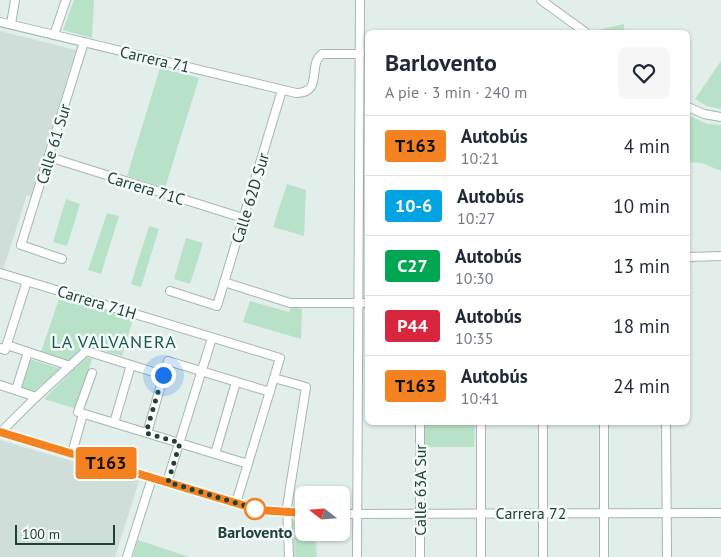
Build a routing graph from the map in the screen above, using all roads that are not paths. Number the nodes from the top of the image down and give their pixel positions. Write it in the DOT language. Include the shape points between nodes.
graph roads {
  1 [pos="15,0"];
  2 [pos="66,0"];
  3 [pos="360,0"];
  4 [pos="541,0"];
  5 [pos="0,22"];
  6 [pos="11,24"];
  7 [pos="582,30"];
  8 [pos="54,35"];
  9 [pos="84,42"];
  10 [pos="360,54"];
  11 [pos="365,57"];
  12 [pos="282,90"];
  13 [pos="690,108"];
  14 [pos="721,116"];
  15 [pos="48,157"];
  16 [pos="244,218"];
  17 [pos="721,256"];
  18 [pos="690,257"];
  19 [pos="62,259"];
  20 [pos="0,272"];
  21 [pos="27,281"];
  22 [pos="224,282"];
  23 [pos="170,291"];
  24 [pos="358,303"];
  25 [pos="365,303"];
  26 [pos="212,338"];
  27 [pos="4,348"];
  28 [pos="28,352"];
  29 [pos="131,365"];
  30 [pos="70,366"];
  31 [pos="202,372"];
  32 [pos="92,373"];
  33 [pos="163,375"];
  34 [pos="274,378"];
  35 [pos="236,382"];
  36 [pos="0,385"];
  37 [pos="16,390"];
  38 [pos="270,392"];
  39 [pos="36,396"];
  40 [pos="80,413"];
  41 [pos="114,423"];
  42 [pos="420,425"];
  43 [pos="481,425"];
  44 [pos="543,425"];
  45 [pos="604,425"];
  46 [pos="666,425"];
  47 [pos="0,432"];
  48 [pos="146,433"];
  49 [pos="180,443"];
  50 [pos="72,453"];
  51 [pos="215,454"];
  52 [pos="248,464"];
  53 [pos="152,478"];
  54 [pos="168,482"];
  55 [pos="236,503"];
  56 [pos="287,512"];
  57 [pos="295,512"];
  58 [pos="420,513"];
  59 [pos="481,513"];
  60 [pos="543,513"];
  61 [pos="604,513"];
  62 [pos="667,513"];
  63 [pos="721,513"];
  64 [pos="350,514"];
  65 [pos="357,514"];
  66 [pos="127,557"];
  67 [pos="288,557"];
  68 [pos="357,557"];
  69 [pos="420,557"];
  70 [pos="481,557"];
  71 [pos="543,557"];
  72 [pos="604,557"];
  73 [pos="666,557"];
  1 -- 6 [label="street"];
  2 -- 8 [label="street"];
  3 -- 10 [label="street"];
  4 -- 7 [label="street"];
  5 -- 6 [label="street, Carrera 71"];
  6 -- 8 [label="street, Carrera 71"];
  8 -- 9 [label="street, Carrera 71"];
  9 -- 12 [label="street, Carrera 71"];
  9 -- 15 [label="street, Calle 61 Sur"];
  10 -- 11 [label="street"];
  10 -- 12 [label="street, Carrera 71" via="325,53 316,62 313,84 309,89 300,93"];
  10 -- 24 [label="street"];
  12 -- 16 [label="street, Calle 62D Sur"];
  13 -- 14 [label="street"];
  15 -- 16 [label="street, Carrera 71C"];
  15 -- 19 [label="street, Calle 61 Sur" via="21,246"];
  16 -- 22 [label="street, Calle 62D Sur"];
  17 -- 18 [label="street"];
  20 -- 21 [label="street, Carrera 71H"];
  21 -- 26 [label="street, Carrera 71H"];
  21 -- 27 [label="street"];
  22 -- 23 [label="street, Calle 62D Sur" via="217,306"];
  22 -- 24 [label="street" via="290,303"];
  24 -- 25 [label="street"];
  24 -- 65 [label="street"];
  26 -- 31 [label="street"];
  26 -- 34 [label="street, Carrera 71H" via="280,358"];
  27 -- 28 [label="street"];
  28 -- 30 [label="street"];
  28 -- 37 [label="street"];
  29 -- 30 [label="street" via="86,351"];
  29 -- 33 [label="street"];
  29 -- 41 [label="street"];
  30 -- 39 [label="street"];
  31 -- 33 [label="street" via="168,361"];
  31 -- 35 [label="street"];
  31 -- 49 [label="street"];
  32 -- 40 [label="street"];
  33 -- 48 [label="street"];
  34 -- 38 [label="street"];
  34 -- 56 [label="street" via="306,387"];
  35 -- 38 [label="street"];
  35 -- 51 [label="street"];
  36 -- 37 [label="street"];
  37 -- 39 [label="street"];
  38 -- 52 [label="street"];
  39 -- 47 [label="street"];
  40 -- 41 [label="street"];
  40 -- 50 [label="street"];
  41 -- 48 [label="street"];
  42 -- 58 [label="street, Calle 63A Sur"];
  43 -- 59 [label="street"];
  44 -- 60 [label="street"];
  45 -- 61 [label="street"];
  46 -- 62 [label="street"];
  47 -- 50 [label="street"];
  48 -- 49 [label="street"];
  49 -- 51 [label="street"];
  49 -- 54 [label="street"];
  50 -- 53 [label="street"];
  51 -- 52 [label="street"];
  52 -- 55 [label="street"];
  53 -- 54 [label="street"];
  53 -- 66 [label="street"];
  54 -- 55 [label="street"];
  55 -- 56 [label="street" via="259,510"];
  56 -- 57 [label="street"];
  56 -- 67 [label="street"];
  58 -- 59 [label="street, Carrera 72"];
  58 -- 65 [label="street, Carrera 72"];
  58 -- 69 [label="street, Calle 63A Sur"];
  59 -- 60 [label="street, Carrera 72"];
  59 -- 70 [label="street"];
  60 -- 61 [label="street, Carrera 72"];
  60 -- 71 [label="street"];
  61 -- 62 [label="street, Carrera 72"];
  61 -- 72 [label="street"];
  62 -- 63 [label="street, Carrera 72"];
  62 -- 73 [label="street"];
  64 -- 65 [label="street, Carrera 72"];
  65 -- 68 [label="street"];
}
